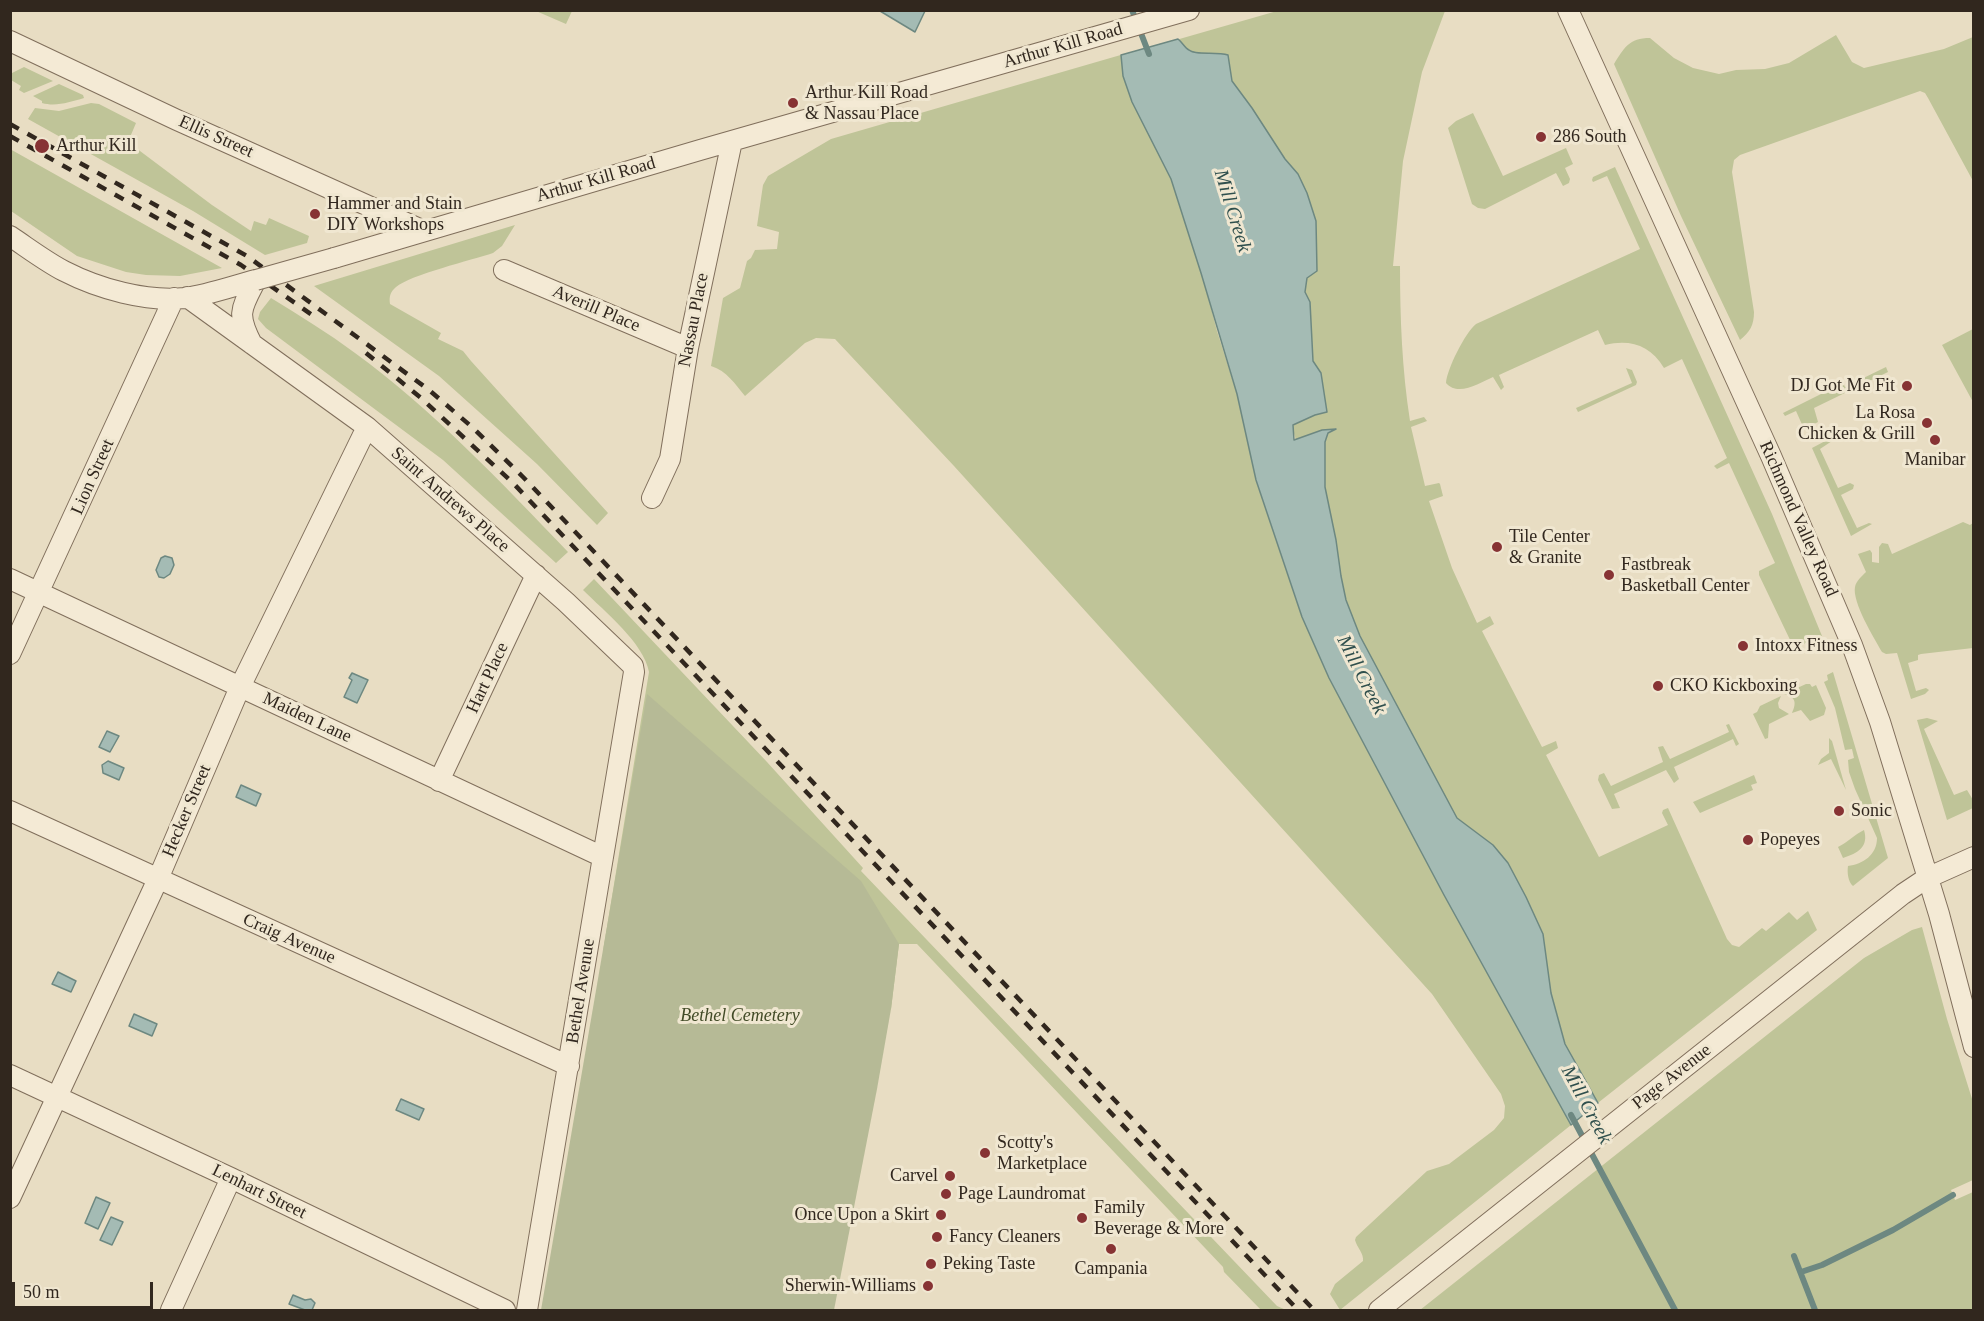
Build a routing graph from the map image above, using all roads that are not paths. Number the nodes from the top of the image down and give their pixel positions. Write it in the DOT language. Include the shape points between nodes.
graph roads {
  1 [pos="1189,10"];
  2 [pos="1568,10"];
  3 [pos="10,41"];
  4 [pos="732,141"];
  5 [pos="422,230"];
  6 [pos="10,236"];
  7 [pos="504,270"];
  8 [pos="256,280"];
  9 [pos="181,298"];
  10 [pos="252,344"];
  11 [pos="688,348"];
  12 [pos="367,427"];
  13 [pos="652,498"];
  14 [pos="536,575"];
  15 [pos="10,579"];
  16 [pos="40,593"];
  17 [pos="10,654"];
  18 [pos="634,672"];
  19 [pos="240,687"];
  20 [pos="440,781"];
  21 [pos="10,811"];
  22 [pos="603,857"];
  23 [pos="1974,857"];
  24 [pos="1927,878"];
  25 [pos="158,879"];
  26 [pos="1974,1047"];
  27 [pos="569,1066"];
  28 [pos="10,1075"];
  29 [pos="58,1097"];
  30 [pos="231,1178"];
  31 [pos="10,1198"];
  32 [pos="171,1311"];
  33 [pos="506,1311"];
  34 [pos="527,1311"];
  35 [pos="1379,1311"];
  1 -- 4 [label="street, Arthur Kill Road"];
  2 -- 24 [label="street, Richmond Valley Road" via="1848,635 1880,722"];
  3 -- 5 [label="street, Ellis Street"];
  4 -- 5 [label="street, Arthur Kill Road"];
  4 -- 11 [label="street, Nassau Place"];
  5 -- 8 [label="street, Arthur Kill Road, bridge"];
  6 -- 9 [label="street, Arthur Kill Road" via="65,272 85,280 136,295"];
  7 -- 11 [label="street, Averill Place"];
  8 -- 9 [label="street, Arthur Kill Road"];
  8 -- 10 [label="street" via="241,315"];
  9 -- 10 [label="street, Saint Andrews Place"];
  9 -- 16 [label="street, Lion Street"];
  10 -- 12 [label="street, Saint Andrews Place"];
  11 -- 13 [label="street, Nassau Place" via="670,459"];
  12 -- 14 [label="street, Saint Andrews Place"];
  12 -- 19 [label="street, Hecker Street"];
  14 -- 18 [label="street, Saint Andrews Place" via="629,662"];
  14 -- 20 [label="street, Hart Place"];
  15 -- 16 [label="street, Maiden Lane"];
  16 -- 17 [label="street, Lion Street"];
  16 -- 19 [label="street, Maiden Lane"];
  18 -- 22 [label="street, Bethel Avenue"];
  19 -- 20 [label="street, Maiden Lane"];
  19 -- 25 [label="street, Hecker Street"];
  20 -- 22 [label="street, Maiden Lane"];
  21 -- 25 [label="street, Craig Avenue"];
  22 -- 27 [label="street, Bethel Avenue"];
  23 -- 24 [label="street, Page Avenue"];
  24 -- 26 [label="street, Richmond Valley Road"];
  24 -- 35 [label="street, Page Avenue"];
  25 -- 27 [label="street, Craig Avenue"];
  25 -- 29 [label="street, Hecker Street"];
  27 -- 34 [label="street, Bethel Avenue"];
  28 -- 29 [label="street, Lenhart Street"];
  29 -- 30 [label="street, Lenhart Street"];
  29 -- 31 [label="street, Hecker Street"];
  30 -- 32 [label="street"];
  30 -- 33 [label="street, Lenhart Street"];
}
